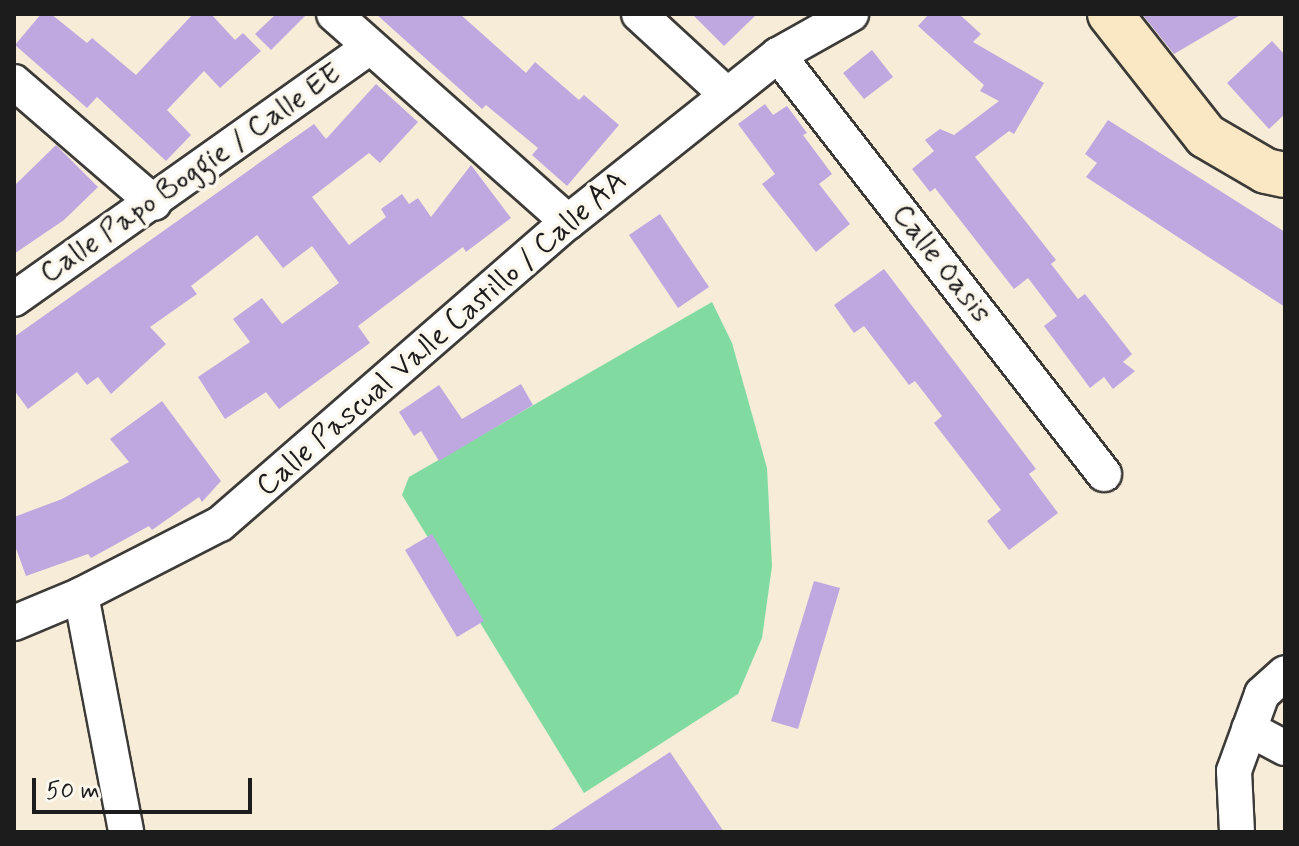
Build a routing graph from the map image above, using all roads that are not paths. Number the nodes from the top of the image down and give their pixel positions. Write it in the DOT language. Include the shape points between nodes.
graph roads {
  1 [pos="334,14"];
  2 [pos="639,14"];
  3 [pos="851,14"];
  4 [pos="1110,14"];
  5 [pos="368,48"];
  6 [pos="778,55"];
  7 [pos="14,82"];
  8 [pos="727,95"];
  9 [pos="1285,175"];
  10 [pos="154,203"];
  11 [pos="568,222"];
  12 [pos="14,299"];
  13 [pos="1104,474"];
  14 [pos="81,595"];
  15 [pos="14,623"];
  16 [pos="1285,673"];
  17 [pos="1249,729"];
  18 [pos="1285,748"];
  19 [pos="126,832"];
  20 [pos="1237,832"];
  1 -- 5 [label="street"];
  2 -- 8 [label="street"];
  3 -- 6 [label="street, Calle Pascual Valle Castillo / Calle AA"];
  4 -- 9 [label="street" via="1206,136 1266,171"];
  5 -- 10 [label="street, Calle Papo Boggie / Calle EE"];
  5 -- 11 [label="street"];
  6 -- 8 [label="street, Calle Pascual Valle Castillo / Calle AA"];
  6 -- 13 [label="street, Calle Oasis"];
  7 -- 10 [label="street"];
  8 -- 11 [label="street, Calle Pascual Valle Castillo / Calle AA"];
  10 -- 12 [label="street, Calle Papo Boggie / Calle EE"];
  11 -- 14 [label="street, Calle Pascual Valle Castillo / Calle AA" via="220,524"];
  14 -- 15 [label="street, Calle Pascual Valle Castillo / Calle AA"];
  14 -- 19 [label="street"];
  16 -- 17 [label="street" via="1262,694"];
  17 -- 18 [label="street"];
  17 -- 20 [label="street" via="1234,771"];
}
